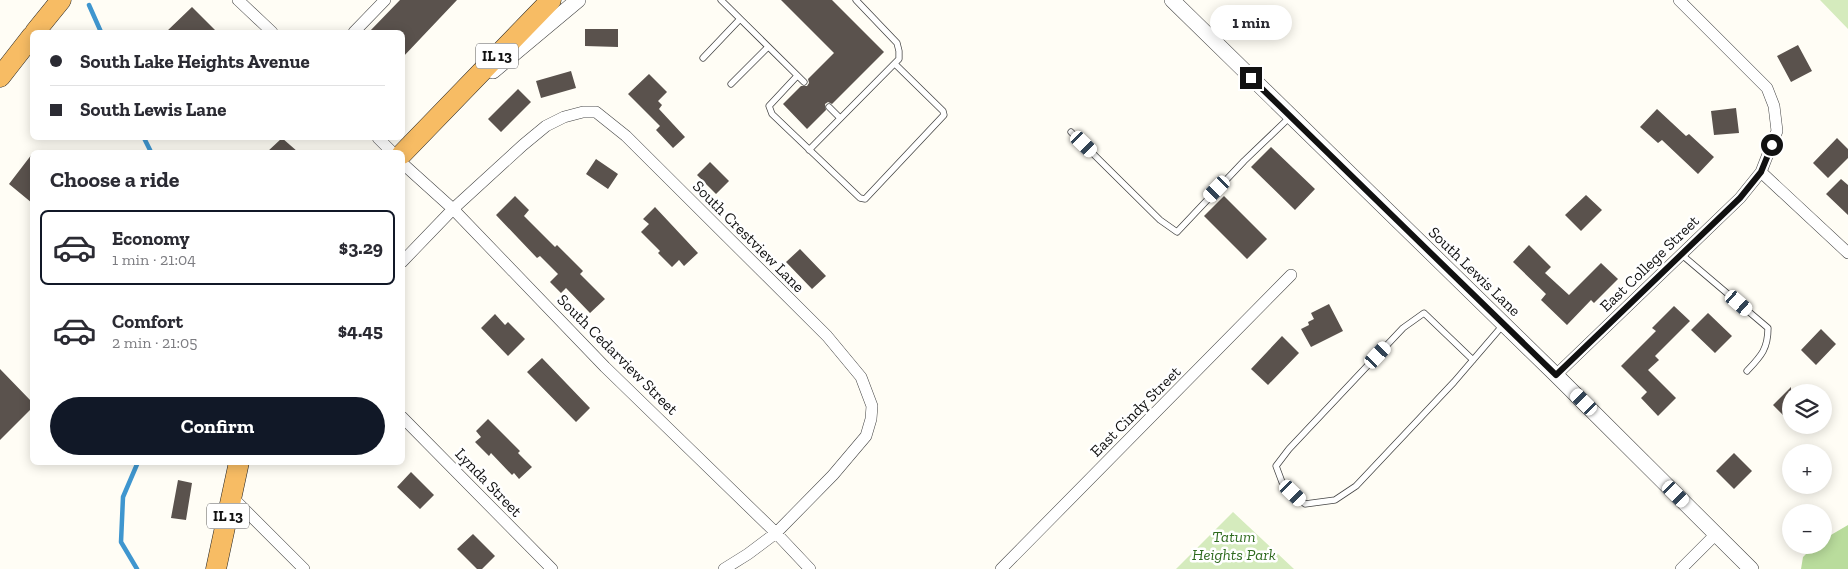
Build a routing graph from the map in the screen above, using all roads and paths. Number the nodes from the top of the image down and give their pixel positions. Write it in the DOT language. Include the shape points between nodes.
graph roads {
  1 [pos="238,0"];
  2 [pos="385,0"];
  3 [pos="550,0"];
  4 [pos="578,0"];
  5 [pos="721,0"];
  6 [pos="856,0"];
  7 [pos="1172,0"];
  8 [pos="1679,0"];
  9 [pos="59,2"];
  10 [pos="740,19"];
  11 [pos="37,30"];
  12 [pos="270,30"];
  13 [pos="356,30"];
  14 [pos="30,39"];
  15 [pos="768,47"];
  16 [pos="703,58"];
  17 [pos="895,64"];
  18 [pos="797,76"];
  19 [pos="0,77"];
  20 [pos="804,82"];
  21 [pos="731,84"];
  22 [pos="829,107"];
  23 [pos="444,112"];
  24 [pos="1291,116"];
  25 [pos="840,118"];
  26 [pos="1071,132"];
  27 [pos="380,140"];
  28 [pos="390,150"];
  29 [pos="809,150"];
  30 [pos="405,151"];
  31 [pos="405,166"];
  32 [pos="1761,172"];
  33 [pos="453,209"];
  34 [pos="1848,253"];
  35 [pos="1682,255"];
  36 [pos="405,259"];
  37 [pos="1291,275"];
  38 [pos="1504,324"];
  39 [pos="1473,360"];
  40 [pos="1747,371"];
  41 [pos="1556,375"];
  42 [pos="405,420"];
  43 [pos="238,465"];
  44 [pos="232,497"];
  45 [pos="776,533"];
  46 [pos="1716,534"];
  47 [pos="216,569"];
  48 [pos="304,569"];
  49 [pos="552,569"];
  50 [pos="724,569"];
  51 [pos="810,569"];
  52 [pos="1002,569"];
  53 [pos="1681,569"];
  54 [pos="1751,569"];
  1 -- 12 [label="street"];
  2 -- 13 [label="street"];
  3 -- 23 [label="highway, IL 13"];
  4 -- 23 [label="street"];
  5 -- 10 [label="lane"];
  6 -- 17 [label="lane" via="897,44 899,52"];
  7 -- 24 [label="street, South Lewis Lane"];
  8 -- 32 [label="street, East College Street" via="1767,88 1774,106 1777,131"];
  9 -- 11 [label="highway"];
  10 -- 15 [label="lane"];
  10 -- 16 [label="lane"];
  14 -- 19 [label="highway"];
  15 -- 18 [label="lane"];
  15 -- 21 [label="lane"];
  17 -- 25 [label="lane"];
  17 -- 29 [label="lane" via="944,115 865,199 860,198"];
  18 -- 20 [label="lane"];
  18 -- 29 [label="lane" via="769,106 772,114"];
  22 -- 25 [label="lane"];
  23 -- 30 [label="highway, IL 13"];
  24 -- 26 [label="lane" via="1177,232 1160,220"];
  24 -- 38 [label="street, South Lewis Lane"];
  25 -- 29 [label="lane"];
  27 -- 28 [label="street"];
  31 -- 33 [label="street, South Cedarview Street"];
  32 -- 34 [label="street"];
  32 -- 35 [label="street, East College Street" via="1740,198"];
  33 -- 36 [label="street"];
  33 -- 45 [label="street, South Cedarview Street" via="605,367"];
  33 -- 45 [label="street, South Crestview Lane" via="546,126 579,113 596,112 626,136 827,336 862,377 872,406 871,419 866,436"];
  35 -- 40 [label="lane" via="1768,328 1763,354"];
  35 -- 41 [label="street, East College Street"];
  37 -- 52 [label="street, East Cindy Street"];
  38 -- 39 [label="lane"];
  38 -- 41 [label="street, South Lewis Lane"];
  39 -- 39 [label="lane" via="1369,473 1342,496 1305,504 1282,482 1276,466 1290,449 1403,328 1424,314"];
  41 -- 46 [label="street, South Lewis Lane"];
  42 -- 49 [label="street, Lynda Street"];
  43 -- 44 [label="highway, IL 13"];
  44 -- 47 [label="highway, IL 13"];
  44 -- 48 [label="street"];
  45 -- 50 [label="street"];
  45 -- 51 [label="street, South Cedarview Street"];
  46 -- 53 [label="street"];
  46 -- 54 [label="street, South Lewis Lane"];
}
